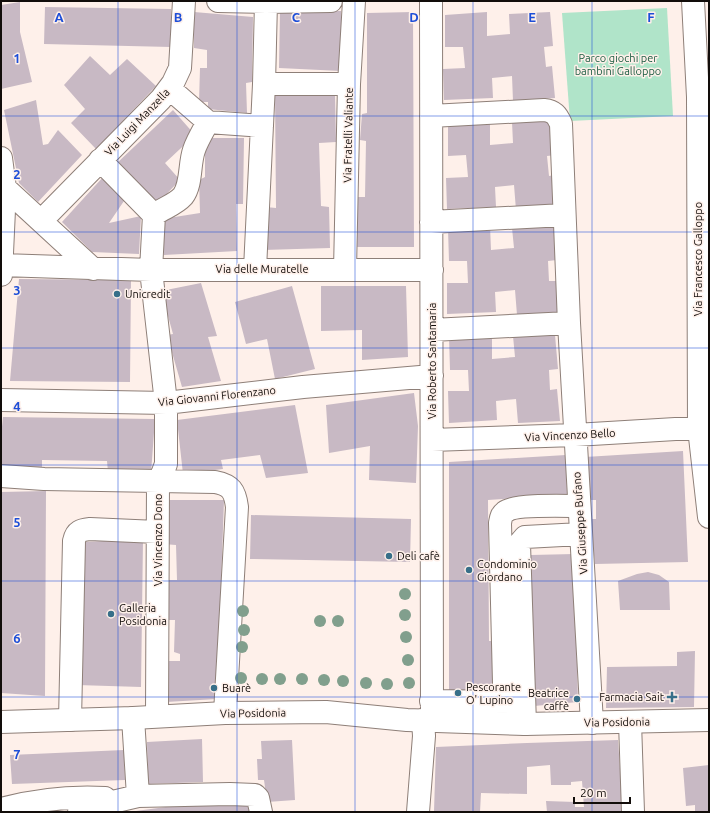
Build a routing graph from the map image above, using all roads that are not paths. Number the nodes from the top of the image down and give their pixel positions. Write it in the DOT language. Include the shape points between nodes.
graph roads {
  1 [pos="184,1"];
  2 [pos="218,1"];
  3 [pos="331,1"];
  4 [pos="354,1"];
  5 [pos="431,1"];
  6 [pos="693,1"];
  7 [pos="266,2"];
  8 [pos="264,84"];
  9 [pos="349,84"];
  10 [pos="170,89"];
  11 [pos="703,96"];
  12 [pos="431,116"];
  13 [pos="208,122"];
  14 [pos="262,126"];
  15 [pos="1,158"];
  16 [pos="100,160"];
  17 [pos="5,188"];
  18 [pos="154,215"];
  19 [pos="564,216"];
  20 [pos="41,221"];
  21 [pos="431,222"];
  22 [pos="93,269"];
  23 [pos="255,269"];
  24 [pos="2,270"];
  25 [pos="152,270"];
  26 [pos="344,270"];
  27 [pos="432,270"];
  28 [pos="569,324"];
  29 [pos="432,330"];
  30 [pos="432,376"];
  31 [pos="1,400"];
  32 [pos="166,402"];
  33 [pos="704,427"];
  34 [pos="575,435"];
  35 [pos="432,440"];
  36 [pos="1,476"];
  37 [pos="158,481"];
  38 [pos="579,506"];
  39 [pos="709,517"];
  40 [pos="157,532"];
  41 [pos="581,534"];
  42 [pos="225,713"];
  43 [pos="515,713"];
  44 [pos="429,714"];
  45 [pos="157,716"];
  46 [pos="133,718"];
  47 [pos="70,720"];
  48 [pos="709,720"];
  49 [pos="1,722"];
  50 [pos="630,722"];
  51 [pos="592,723"];
  52 [pos="130,797"];
  53 [pos="1,809"];
  54 [pos="80,812"];
  55 [pos="261,812"];
  56 [pos="418,812"];
  57 [pos="633,812"];
  1 -- 10 [label="street, Via Luigi Manzella" via="180,68"];
  2 -- 7 [label="street"];
  3 -- 7 [label="street"];
  4 -- 9 [label="street, Via Fratelli Valiante"];
  5 -- 12 [label="street, Via Roberto Santamaria"];
  6 -- 11 [label="street, Via Francesco Galloppo"];
  7 -- 8 [label="street"];
  8 -- 9 [label="street"];
  8 -- 14 [label="street"];
  9 -- 26 [label="street, Via Fratelli Valiante"];
  10 -- 13 [label="street"];
  10 -- 16 [label="street, Via Luigi Manzella"];
  11 -- 33 [label="street, Via Francesco Galloppo"];
  12 -- 19 [label="street, Via Giuseppe Bufano" via="552,111 561,124"];
  12 -- 21 [label="street, Via Roberto Santamaria"];
  13 -- 14 [label="street"];
  13 -- 18 [label="street" via="194,151 187,189 176,202"];
  14 -- 23 [label="street"];
  15 -- 17 [label="street"];
  16 -- 18 [label="street"];
  16 -- 20 [label="street, Via Luigi Manzella"];
  17 -- 20 [label="street"];
  17 -- 24 [label="street"];
  18 -- 25 [label="street, Via Vincenzo Dono"];
  19 -- 21 [label="street"];
  19 -- 28 [label="street, Via Giuseppe Bufano"];
  20 -- 22 [label="street"];
  21 -- 27 [label="street, Via Roberto Santamaria"];
  22 -- 24 [label="street, Via delle Muratelle"];
  22 -- 25 [label="street, Via delle Muratelle"];
  23 -- 25 [label="street, Via delle Muratelle"];
  23 -- 26 [label="street, Via delle Muratelle"];
  25 -- 32 [label="street, Via Vincenzo Dono"];
  26 -- 27 [label="street, Via delle Muratelle"];
  27 -- 29 [label="street, Via Roberto Santamaria"];
  28 -- 29 [label="street"];
  28 -- 34 [label="street, Via Giuseppe Bufano"];
  29 -- 30 [label="street, Via Roberto Santamaria"];
  30 -- 32 [label="street, Via Giovanni Florenzano"];
  30 -- 35 [label="street, Via Roberto Santamaria"];
  31 -- 32 [label="street, Via Giovanni Florenzano"];
  32 -- 37 [label="street, Via Vincenzo Dono" via="166,464"];
  33 -- 34 [label="street, Via Vincenzo Bello"];
  33 -- 39 [label="street, Via Francesco Galloppo"];
  34 -- 35 [label="street, Via Vincenzo Bello"];
  34 -- 38 [label="street, Via Giuseppe Bufano"];
  35 -- 44 [label="street, Via Roberto Santamaria"];
  36 -- 37 [label="street"];
  37 -- 40 [label="street, Via Vincenzo Dono"];
  37 -- 42 [label="street" via="215,482 225,484 235,494 237,507"];
  38 -- 41 [label="street, Via Giuseppe Bufano"];
  38 -- 43 [label="street" via="517,508 501,515"];
  40 -- 45 [label="street, Via Vincenzo Dono"];
  40 -- 47 [label="street" via="90,529 76,534"];
  41 -- 43 [label="street" via="525,537 519,544"];
  41 -- 51 [label="street, Via Giuseppe Bufano"];
  42 -- 44 [label="street, Via Posidonia"];
  42 -- 45 [label="street, Via Posidonia"];
  43 -- 44 [label="street, Via Posidonia"];
  43 -- 51 [label="street, Via Posidonia"];
  44 -- 56 [label="street, Via Roberto Santamaria" via="424,736"];
  45 -- 46 [label="street, Via Posidonia"];
  46 -- 47 [label="street, Via Posidonia"];
  46 -- 52 [label="street"];
  47 -- 49 [label="street, Via Posidonia"];
  48 -- 50 [label="street, Via Posidonia"];
  50 -- 51 [label="street, Via Posidonia"];
  50 -- 57 [label="street"];
  52 -- 53 [label="street" via="70,797"];
  52 -- 54 [label="street"];
  52 -- 55 [label="street" via="255,795"];
}
